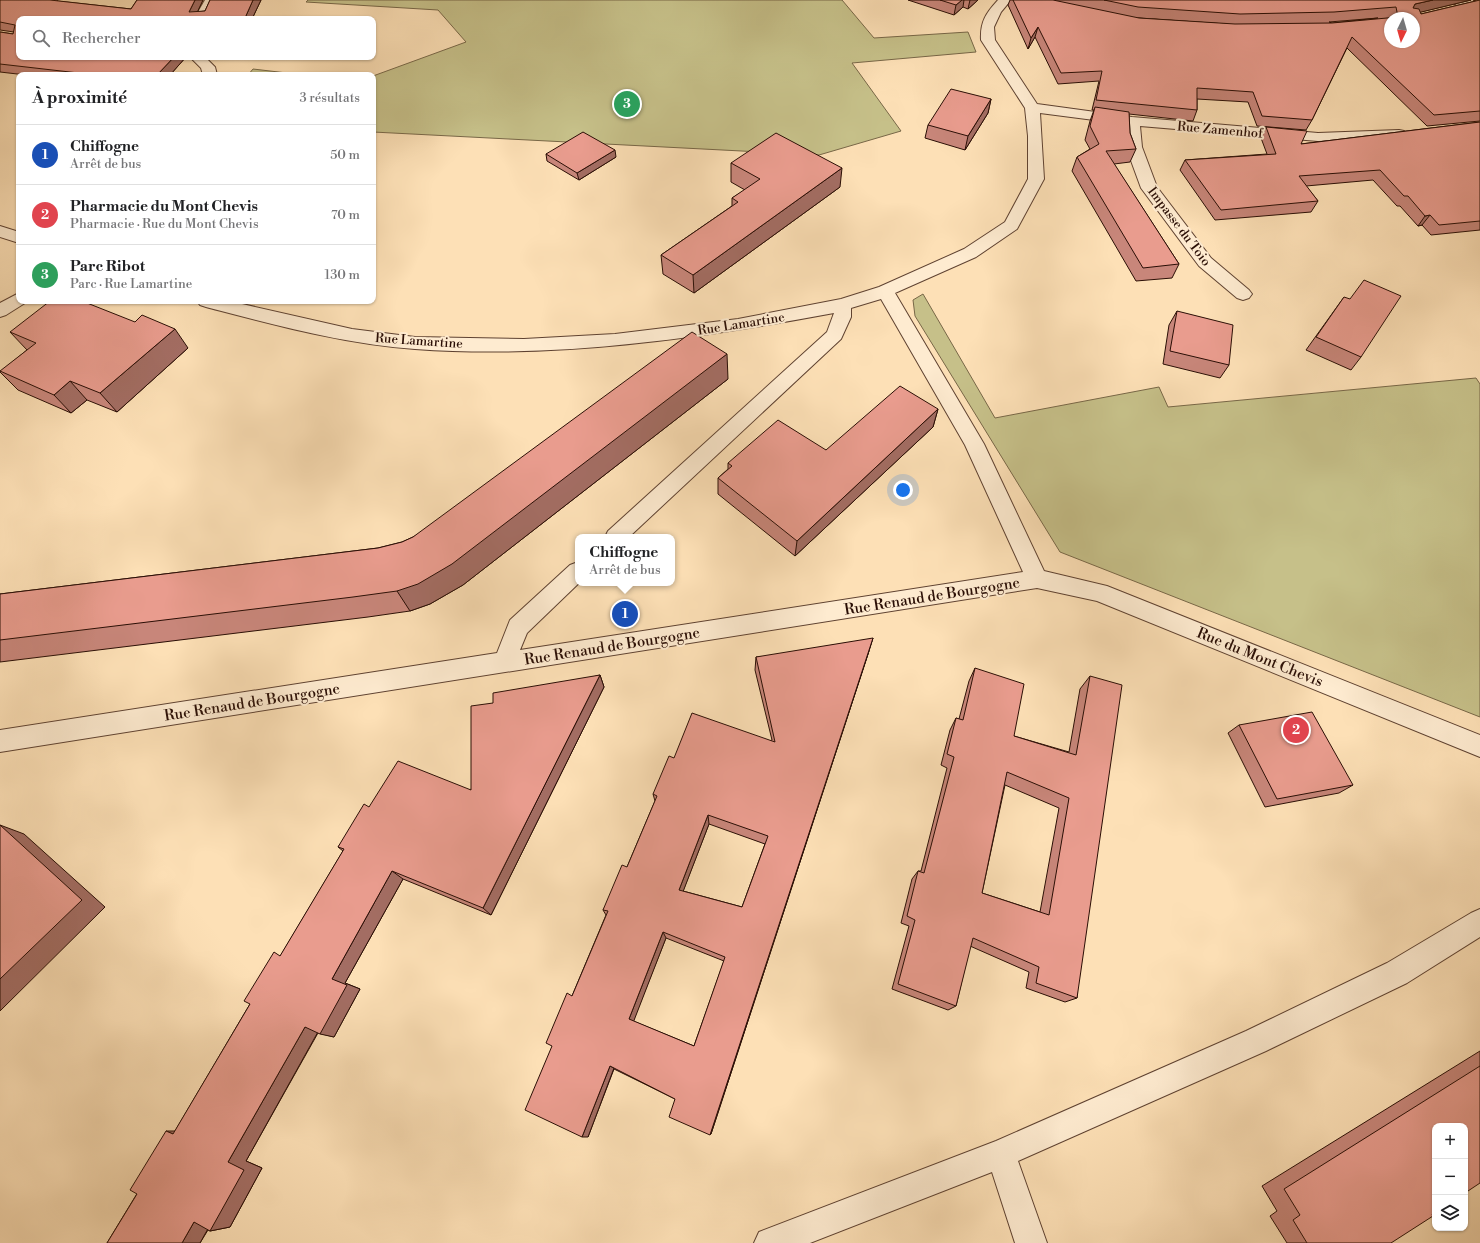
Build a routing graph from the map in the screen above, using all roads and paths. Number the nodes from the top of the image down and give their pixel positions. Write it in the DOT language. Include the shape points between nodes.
graph roads {
  1 [pos="211,0"];
  2 [pos="1005,0"];
  3 [pos="1454,5"];
  4 [pos="1477,5"];
  5 [pos="203,16"];
  6 [pos="200,60"];
  7 [pos="209,72"];
  8 [pos="1032,108"];
  9 [pos="1132,121"];
  10 [pos="1412,133"];
  11 [pos="0,231"];
  12 [pos="16,237"];
  13 [pos="885,290"];
  14 [pos="1243,294"];
  15 [pos="16,301"];
  16 [pos="218,304"];
  17 [pos="843,305"];
  18 [pos="0,311"];
  19 [pos="618,534"];
  20 [pos="575,575"];
  21 [pos="1037,580"];
  22 [pos="504,663"];
  23 [pos="0,741"];
  24 [pos="1480,746"];
  25 [pos="1480,922"];
  26 [pos="1000,1154"];
  27 [pos="770,1243"];
  28 [pos="1031,1243"];
  1 -- 5 [label="street"];
  2 -- 8 [label="street, Rue Lamartine" via="995,11 987,27 988,40"];
  3 -- 4 [label="street"];
  6 -- 7 [label="street"];
  8 -- 9 [label="street, Rue Zamenhof"];
  8 -- 13 [label="street, Rue Lamartine" via="1036,179 1011,225 970,253"];
  9 -- 10 [label="street, Rue Zamenhof" via="1318,137"];
  9 -- 14 [label="street, Impasse du Toio" via="1134,147 1149,188 1205,262"];
  11 -- 12 [label="street"];
  13 -- 17 [label="street, Rue Lamartine"];
  13 -- 21 [label="street, Rue Renaud de Bourgogne" via="974,444"];
  15 -- 18 [label="street"];
  16 -- 17 [label="street, Rue Lamartine" via="352,335 415,343 524,346 615,340 738,325"];
  17 -- 19 [label="street" via="842,317 835,334"];
  20 -- 22 [label="street, Rue Renaud de Bourgogne" via="518,627"];
  21 -- 22 [label="street, Rue Renaud de Bourgogne"];
  21 -- 24 [label="street, Rue du Mont Chevis" via="1098,592"];
  22 -- 23 [label="street, Rue Renaud de Bourgogne"];
  25 -- 26 [label="street" via="1397,973 1285,1027"];
  26 -- 27 [label="street"];
  26 -- 28 [label="street"];
}
